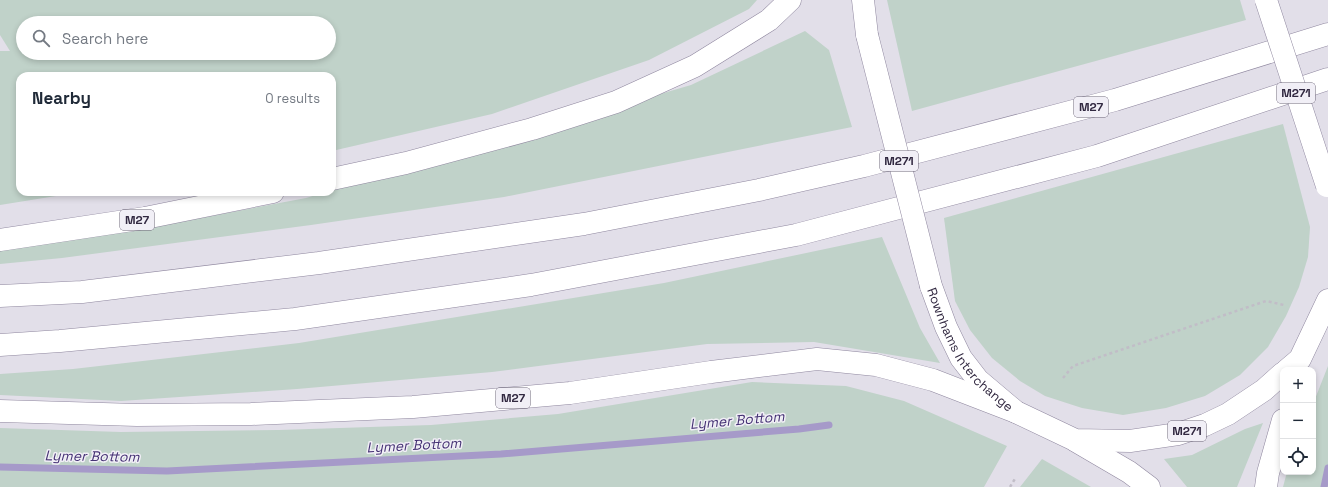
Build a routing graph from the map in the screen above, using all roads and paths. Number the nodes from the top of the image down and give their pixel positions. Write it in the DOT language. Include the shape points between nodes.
graph roads {
  1 [pos="790,0"];
  2 [pos="863,0"];
  3 [pos="1266,0"];
  4 [pos="1328,34"];
  5 [pos="1328,79"];
  6 [pos="336,178"];
  7 [pos="1327,189"];
  8 [pos="253,196"];
  9 [pos="0,240"];
  10 [pos="0,296"];
  11 [pos="1328,300"];
  12 [pos="1284,305"];
  13 [pos="0,345"];
  14 [pos="1295,366"];
  15 [pos="1280,376"];
  16 [pos="1063,378"];
  17 [pos="0,410"];
  18 [pos="1016,412"];
  19 [pos="1280,431"];
  20 [pos="1075,440"];
  21 [pos="1016,477"];
  22 [pos="1010,487"];
  23 [pos="1149,487"];
  24 [pos="1266,487"];
  1 -- 6 [label="highway" via="769,20 695,66 616,102 532,129 406,163"];
  2 -- 18 [label="highway, Rownhams Interchange / M271, bridge" via="867,35 931,286 946,327 961,358 978,380"];
  3 -- 7 [label="highway, M271, bridge"];
  4 -- 10 [label="highway, M27" via="1115,100 864,166 758,190 584,224 319,264 82,292"];
  5 -- 13 [label="highway" via="1097,156 796,234 531,285 295,319"];
  8 -- 9 [label="highway, M27" via="145,218"];
  11 -- 14 [label="highway"];
  12 -- 16 [label="path" via="1266,301 1073,366"];
  15 -- 20 [label="highway, Rownhams Interchange / M271" via="1264,390 1205,426 1178,434 1130,441"];
  17 -- 18 [label="highway, M27" via="137,415 250,414 413,407 570,393 817,359 876,365 933,380"];
  18 -- 20 [label="highway, Rownhams Interchange / M271"];
  19 -- 24 [label="highway"];
  20 -- 23 [label="highway, M271"];
  21 -- 22 [label="path"];
}
